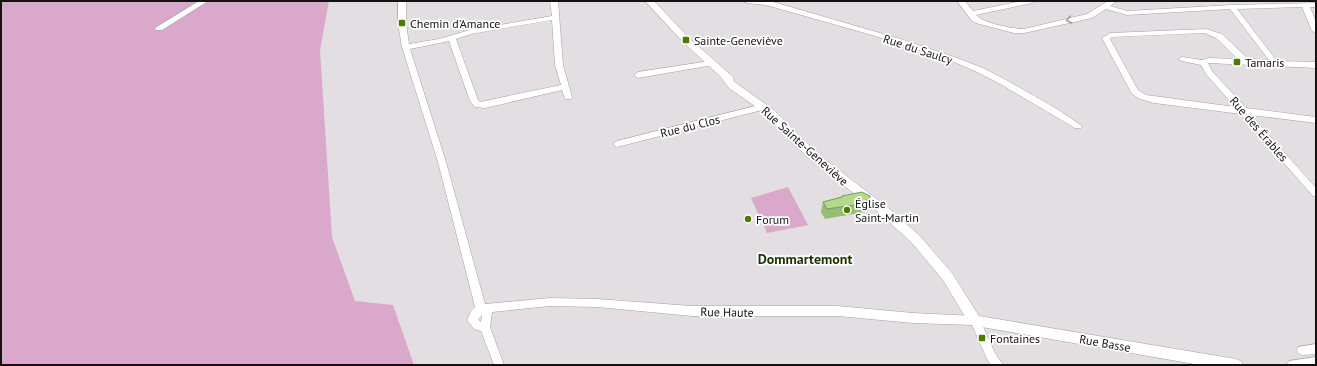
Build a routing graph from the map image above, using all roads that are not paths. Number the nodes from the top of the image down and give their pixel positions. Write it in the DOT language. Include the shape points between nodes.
graph roads {
  1 [pos="204,1"];
  2 [pos="402,1"];
  3 [pos="554,1"];
  4 [pos="648,1"];
  5 [pos="747,1"];
  6 [pos="962,1"];
  7 [pos="1032,1"];
  8 [pos="1113,1"];
  9 [pos="1260,1"];
  10 [pos="1305,5"];
  11 [pos="1316,5"];
  12 [pos="1104,6"];
  13 [pos="1266,6"];
  14 [pos="1232,7"];
  15 [pos="971,14"];
  16 [pos="556,17"];
  17 [pos="159,28"];
  18 [pos="1316,31"];
  19 [pos="452,38"];
  20 [pos="406,47"];
  21 [pos="1182,59"];
  22 [pos="1246,62"];
  23 [pos="710,63"];
  24 [pos="1204,63"];
  25 [pos="1275,63"];
  26 [pos="1316,64"];
  27 [pos="638,75"];
  28 [pos="565,87"];
  29 [pos="568,97"];
  30 [pos="763,107"];
  31 [pos="1243,111"];
  32 [pos="1316,120"];
  33 [pos="1078,126"];
  34 [pos="618,144"];
  35 [pos="1316,194"];
  36 [pos="481,309"];
  37 [pos="974,321"];
  38 [pos="1316,349"];
  39 [pos="1302,350"];
  40 [pos="1316,363"];
  41 [pos="499,365"];
  42 [pos="998,365"];
  43 [pos="1236,365"];
  44 [pos="1294,365"];
  1 -- 17 [label="street"];
  2 -- 20 [label="street"];
  3 -- 16 [label="street"];
  4 -- 23 [label="street, Rue Sainte-Geneviève"];
  5 -- 33 [label="street, Rue du Saulcy" via="768,3 943,56 1013,87"];
  6 -- 15 [label="street"];
  7 -- 15 [label="street"];
  8 -- 12 [label="street"];
  9 -- 13 [label="street"];
  10 -- 11 [label="street"];
  10 -- 13 [label="street"];
  10 -- 18 [label="street"];
  12 -- 14 [label="street" via="1127,13"];
  12 -- 15 [label="street, one-way" via="1089,16 1020,31 979,21"];
  13 -- 14 [label="street"];
  14 -- 25 [label="street"];
  16 -- 19 [label="street" via="470,32"];
  16 -- 28 [label="street" via="559,65"];
  19 -- 20 [label="street"];
  19 -- 28 [label="street" via="474,101 478,105"];
  20 -- 36 [label="street" via="442,162"];
  21 -- 24 [label="street"];
  22 -- 24 [label="street" via="1208,60"];
  22 -- 25 [label="street"];
  22 -- 31 [label="street" via="1216,34 1206,31 1110,34 1106,38 1139,95 1154,100"];
  23 -- 27 [label="street"];
  23 -- 30 [label="street, Rue Sainte-Geneviève" via="740,93"];
  24 -- 31 [label="street, Rue des Érables"];
  25 -- 26 [label="street"];
  28 -- 29 [label="street"];
  30 -- 34 [label="street, Rue du Clos"];
  30 -- 37 [label="street, Rue Sainte-Geneviève" via="828,169 889,214 915,237 949,277"];
  31 -- 32 [label="street"];
  31 -- 35 [label="street, Rue des Érables"];
  36 -- 37 [label="street, Rue Haute" via="550,302 597,303 692,311 838,311"];
  36 -- 41 [label="street" via="472,320 478,326 485,327"];
  37 -- 42 [label="street"];
  37 -- 43 [label="street, Rue Basse"];
  38 -- 39 [label="street"];
  40 -- 44 [label="street"];
}
